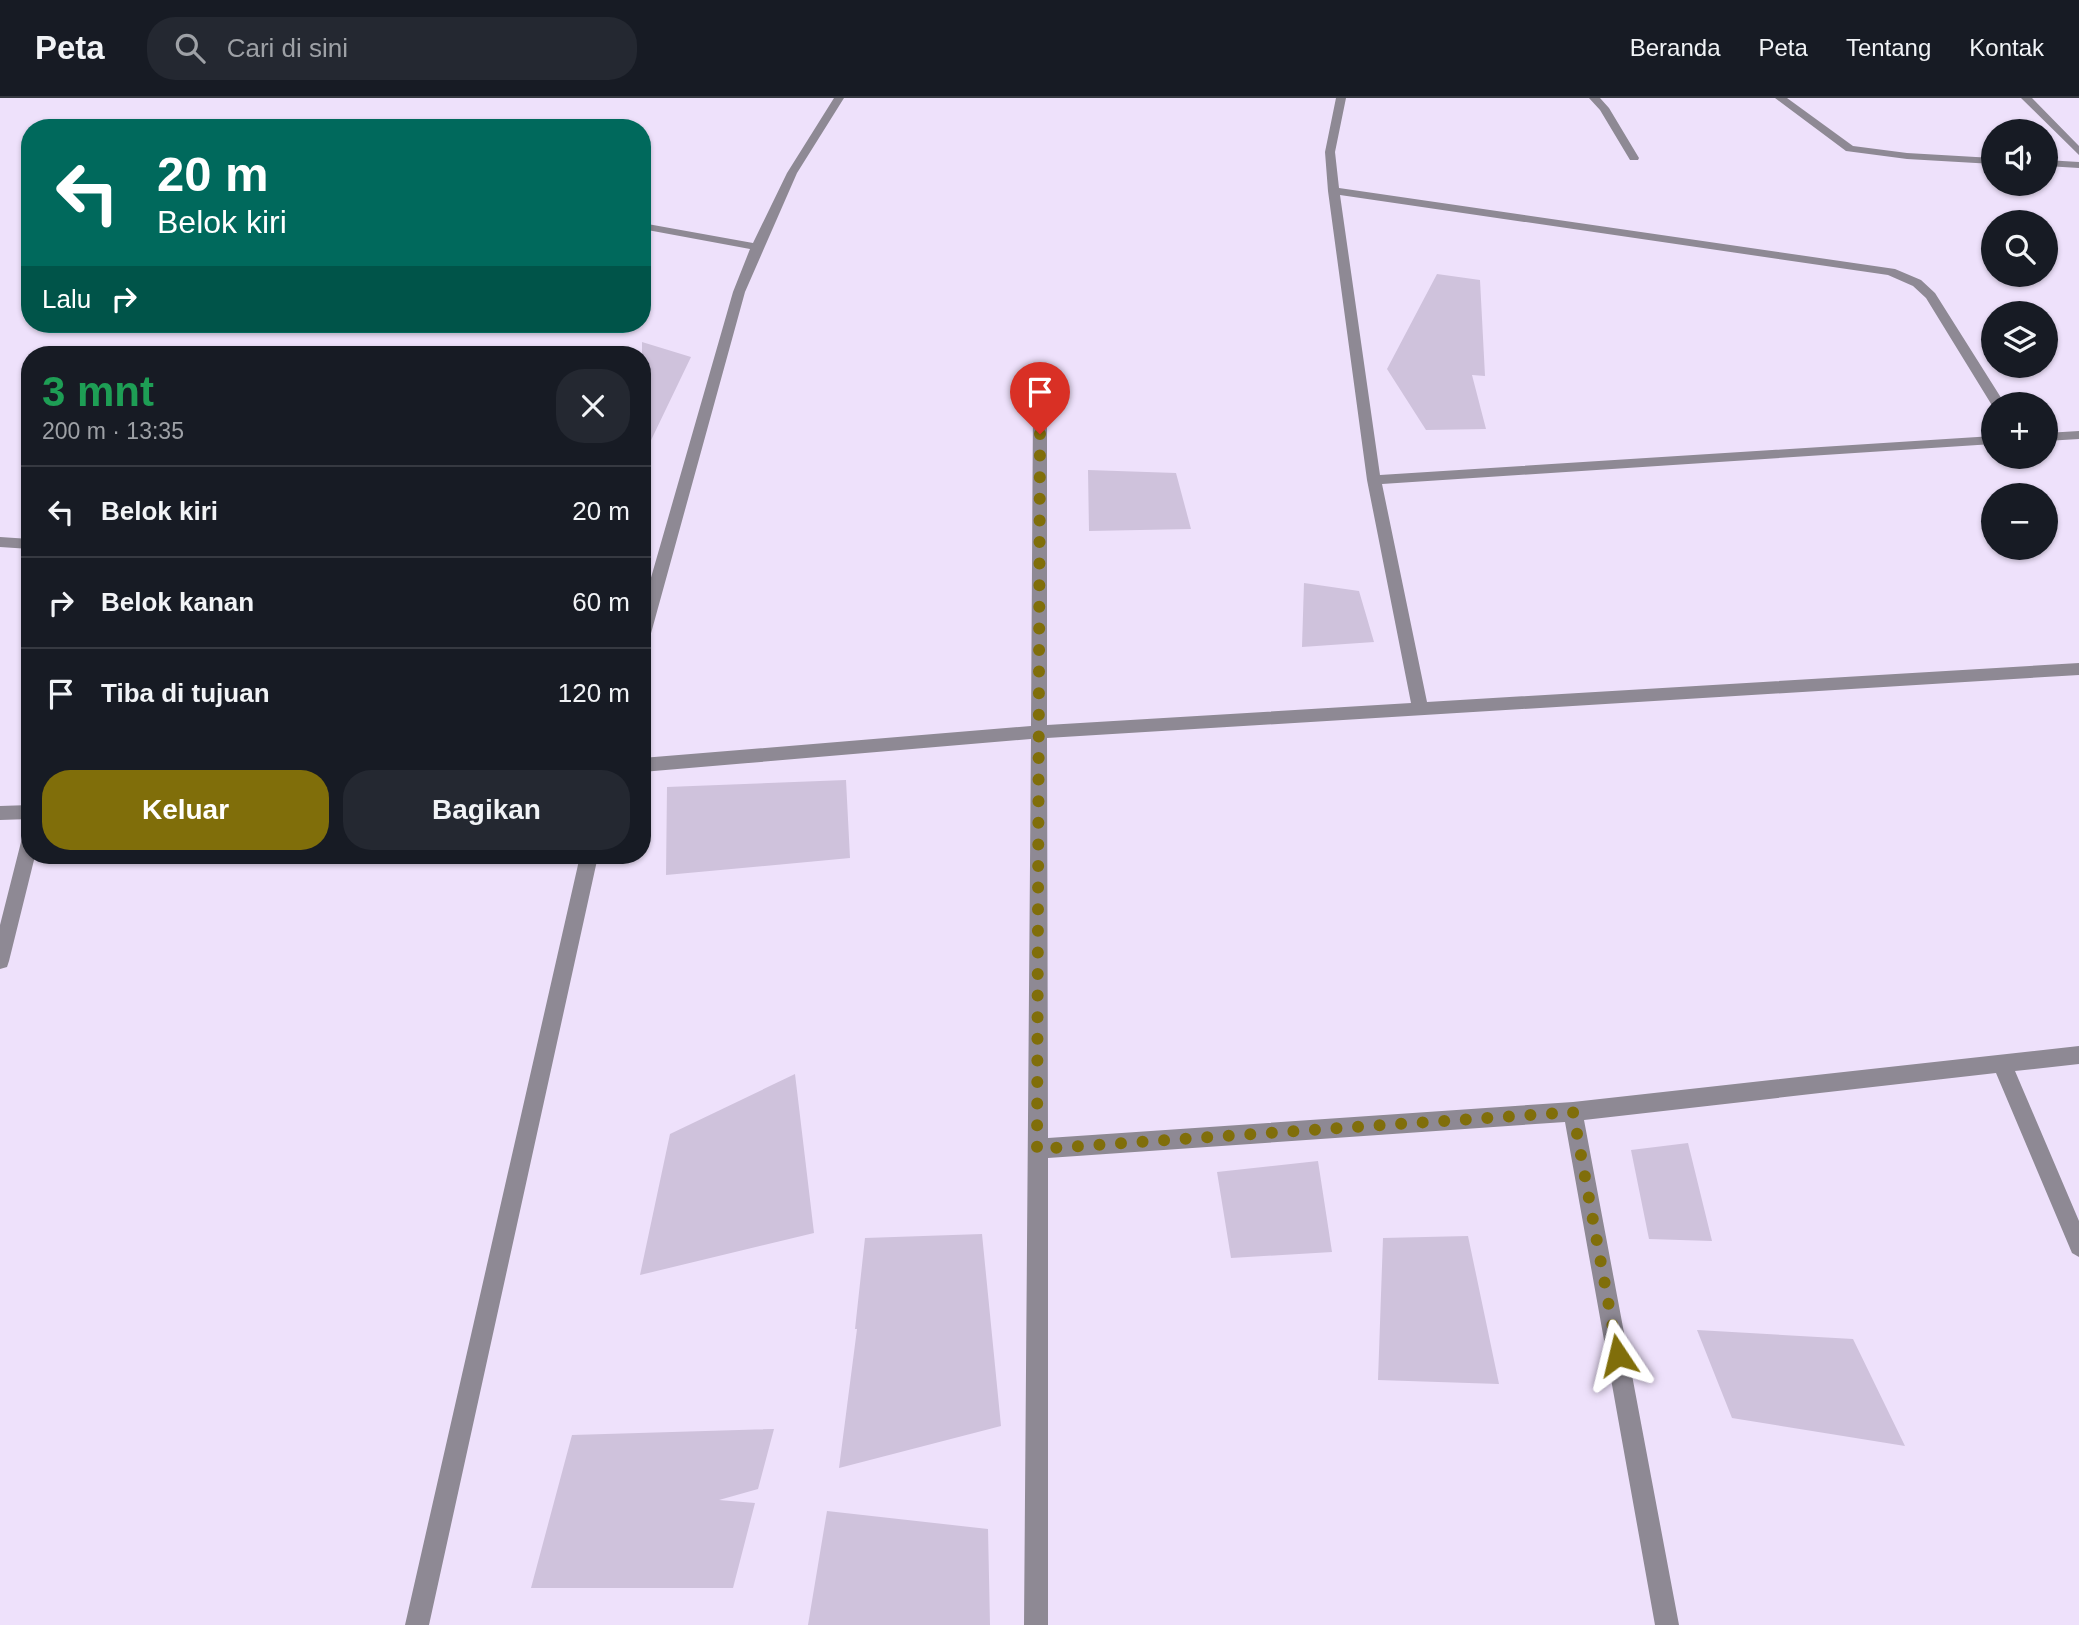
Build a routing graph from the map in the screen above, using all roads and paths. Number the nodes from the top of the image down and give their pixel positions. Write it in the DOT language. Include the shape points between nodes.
graph roads {
  1 [pos="839,98"];
  2 [pos="1341,98"];
  3 [pos="1594,98"];
  4 [pos="1780,98"];
  5 [pos="2026,98"];
  6 [pos="2079,152"];
  7 [pos="1634,158"];
  8 [pos="1981,160"];
  9 [pos="2058,164"];
  10 [pos="2079,165"];
  11 [pos="1334,191"];
  12 [pos="651,228"];
  13 [pos="757,247"];
  14 [pos="1991,392"];
  15 [pos="1040,407"];
  16 [pos="2079,435"];
  17 [pos="2058,436"];
  18 [pos="1981,441"];
  19 [pos="1374,480"];
  20 [pos="0,542"];
  21 [pos="21,543"];
  22 [pos="651,575"];
  23 [pos="658,575"];
  24 [pos="651,602"];
  25 [pos="2079,669"];
  26 [pos="1420,709"];
  27 [pos="1037,732"];
  28 [pos="651,764"];
  29 [pos="21,812"];
  30 [pos="0,813"];
  31 [pos="24,864"];
  32 [pos="587,864"];
  33 [pos="0,961"];
  34 [pos="2079,1055"];
  35 [pos="2001,1062"];
  36 [pos="1573,1112"];
  37 [pos="1037,1149"];
  38 [pos="2079,1246"];
  39 [pos="417,1625"];
  40 [pos="1036,1625"];
  41 [pos="1667,1625"];
  1 -- 13 [label="street" via="792,173"];
  2 -- 11 [label="street" via="1330,152"];
  3 -- 7 [label="street"];
  4 -- 8 [label="street" via="1850,149"];
  5 -- 6 [label="street"];
  9 -- 10 [label="street"];
  11 -- 14 [label="street" via="1891,272 1917,283 1931,296"];
  11 -- 19 [label="street"];
  12 -- 13 [label="street"];
  13 -- 23 [label="street"];
  15 -- 27 [label="street"];
  16 -- 17 [label="street"];
  18 -- 19 [label="street"];
  19 -- 26 [label="street"];
  20 -- 21 [label="street"];
  22 -- 23 [label="street"];
  23 -- 24 [label="street"];
  25 -- 26 [label="street"];
  26 -- 27 [label="street"];
  27 -- 28 [label="street"];
  27 -- 37 [label="street"];
  29 -- 30 [label="street"];
  31 -- 33 [label="street"];
  32 -- 39 [label="street"];
  34 -- 35 [label="street"];
  35 -- 36 [label="street"];
  35 -- 38 [label="street"];
  36 -- 37 [label="street"];
  36 -- 41 [label="street"];
  37 -- 40 [label="street"];
}
